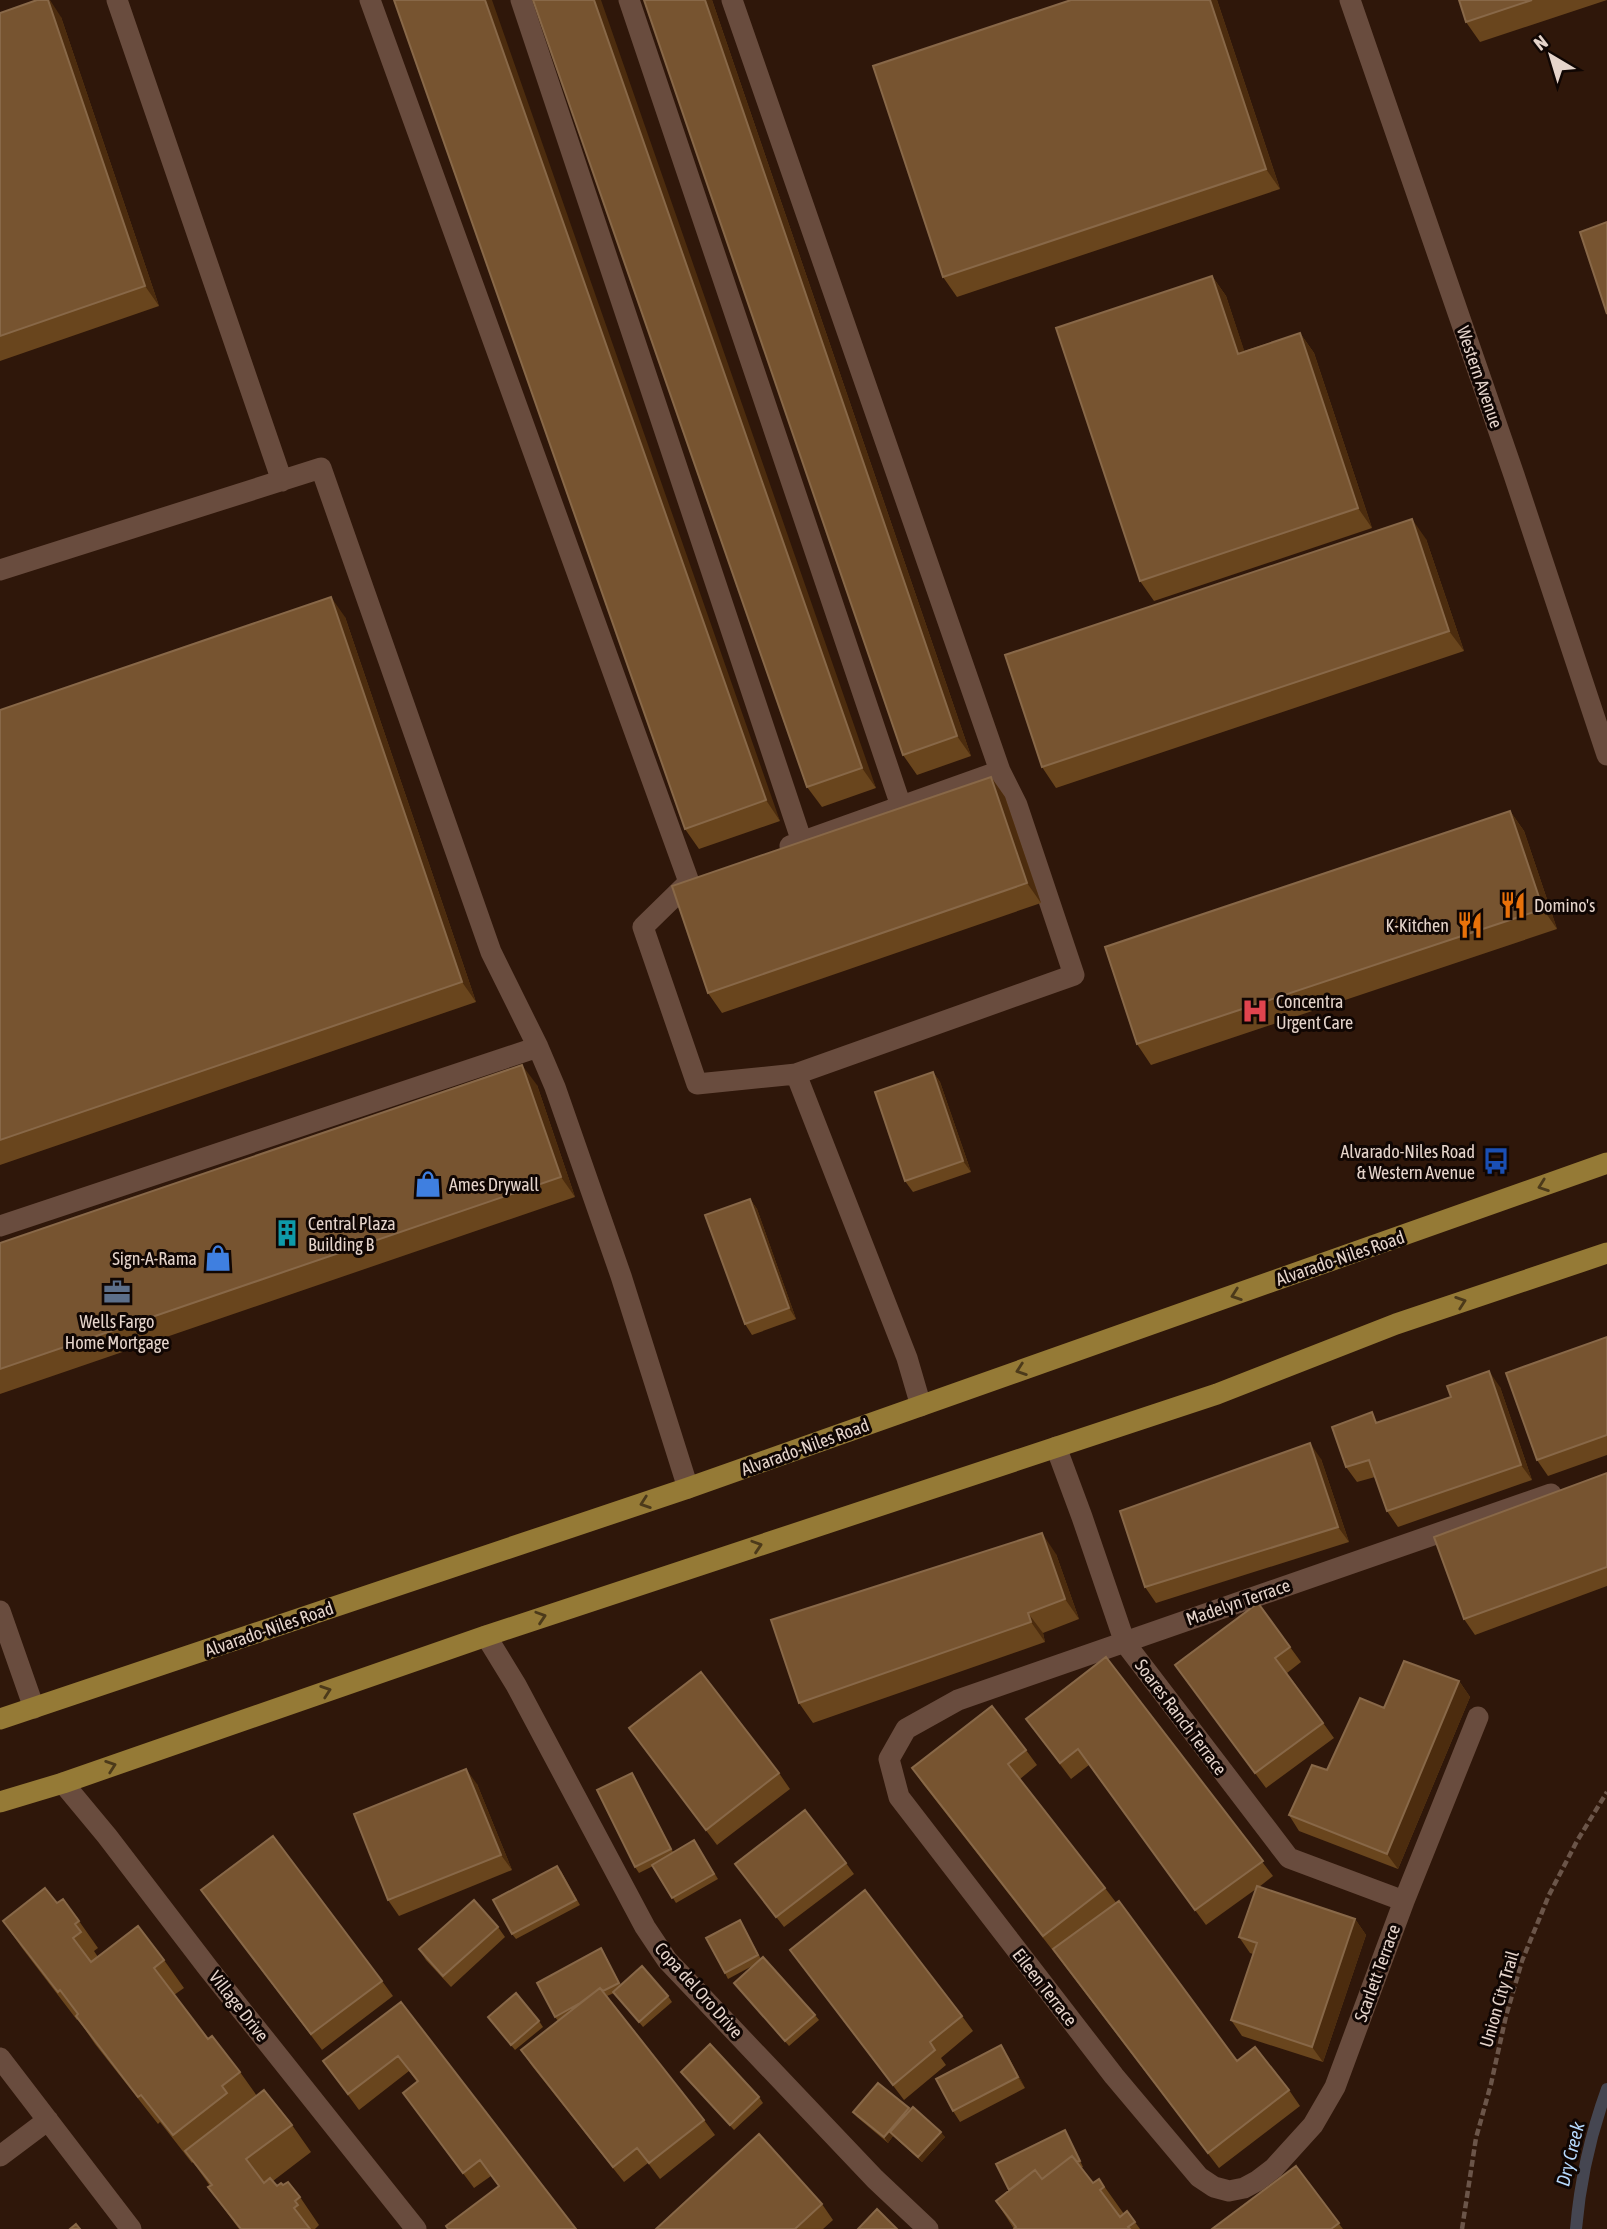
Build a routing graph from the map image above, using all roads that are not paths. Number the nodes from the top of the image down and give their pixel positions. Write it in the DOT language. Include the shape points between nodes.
graph roads {
  1 [pos="117,0"];
  2 [pos="370,0"];
  3 [pos="521,0"];
  4 [pos="629,0"];
  5 [pos="732,0"];
  6 [pos="1350,0"];
  7 [pos="282,481"];
  8 [pos="0,570"];
  9 [pos="1607,755"];
  10 [pos="1000,771"];
  11 [pos="901,806"];
  12 [pos="802,842"];
  13 [pos="777,851"];
  14 [pos="714,873"];
  15 [pos="689,882"];
  16 [pos="538,1047"];
  17 [pos="796,1074"];
  18 [pos="1607,1163"];
  19 [pos="0,1226"];
  20 [pos="1607,1253"];
  21 [pos="921,1406"];
  22 [pos="1056,1447"];
  23 [pos="688,1488"];
  24 [pos="1568,1489"];
  25 [pos="0,1611"];
  26 [pos="486,1636"];
  27 [pos="1125,1643"];
  28 [pos="34,1708"];
  29 [pos="1478,1717"];
  30 [pos="0,1719"];
  31 [pos="890,1759"];
  32 [pos="62,1783"];
  33 [pos="0,1802"];
  34 [pos="1404,1901"];
  35 [pos="0,2058"];
  36 [pos="48,2120"];
  37 [pos="0,2156"];
  38 [pos="1229,2191"];
  39 [pos="131,2229"];
  40 [pos="416,2229"];
  41 [pos="928,2229"];
  1 -- 7 [label="street"];
  2 -- 15 [label="street"];
  3 -- 12 [label="street"];
  4 -- 11 [label="street"];
  5 -- 10 [label="street"];
  6 -- 9 [label="street, Western Avenue"];
  7 -- 8 [label="street"];
  7 -- 16 [label="street" via="321,468 491,952"];
  10 -- 11 [label="street"];
  10 -- 17 [label="street" via="1017,805 1074,975"];
  11 -- 12 [label="street"];
  12 -- 13 [label="street"];
  14 -- 15 [label="street"];
  15 -- 17 [label="street" via="642,927 697,1084"];
  16 -- 19 [label="street"];
  16 -- 23 [label="street" via="612,1251"];
  17 -- 21 [label="street" via="907,1358"];
  18 -- 21 [label="main road, Alvarado-Niles Road, one-way"];
  22 -- 20 [label="main road, one-way"];
  21 -- 23 [label="main road, Alvarado-Niles Road"];
  26 -- 22 [label="main road, one-way"];
  22 -- 27 [label="street, Soares Ranch Terrace"];
  23 -- 28 [label="main road, Alvarado-Niles Road, one-way"];
  24 -- 27 [label="street, Madelyn Terrace"];
  25 -- 28 [label="street"];
  32 -- 26 [label="main road, one-way"];
  26 -- 41 [label="street, Copa del Oro Drive" via="645,1927 667,1959"];
  27 -- 31 [label="street, Madelyn Terrace" via="958,1700 906,1729"];
  27 -- 34 [label="street, Soares Ranch Terrace" via="1289,1858"];
  28 -- 30 [label="main road, Alvarado-Niles Road"];
  29 -- 34 [label="street, Scarlett Terrace"];
  31 -- 38 [label="street, Eileen Terrace" via="898,1797 1114,2076 1199,2177"];
  32 -- 33 [label="main road"];
  32 -- 40 [label="street, Village Drive"];
  34 -- 38 [label="street, Scarlett Terrace" via="1335,2087 1313,2125 1266,2175"];
  35 -- 36 [label="street"];
  36 -- 37 [label="street"];
  36 -- 39 [label="street"];
}
